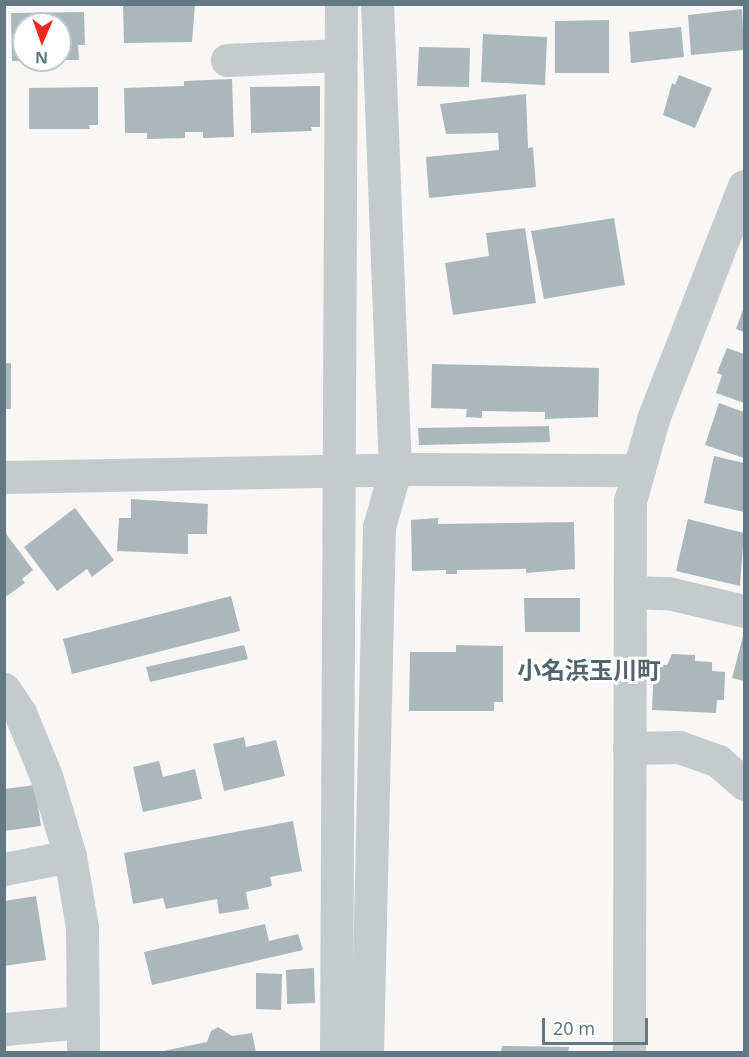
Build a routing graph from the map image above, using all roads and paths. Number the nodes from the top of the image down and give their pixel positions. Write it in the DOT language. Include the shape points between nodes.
graph roads {
  1 [pos="341,4"];
  2 [pos="377,4"];
  3 [pos="341,55"];
  4 [pos="226,60"];
  5 [pos="744,186"];
  6 [pos="395,470"];
  7 [pos="638,470"];
  8 [pos="339,471"];
  9 [pos="4,477"];
  10 [pos="631,592"];
  11 [pos="744,610"];
  12 [pos="4,689"];
  13 [pos="628,748"];
  14 [pos="744,784"];
  15 [pos="70,856"];
  16 [pos="4,869"];
  17 [pos="4,1029"];
  18 [pos="82,1037"];
  19 [pos="336,1053"];
  20 [pos="367,1053"];
  21 [pos="629,1053"];
  1 -- 3 [label="street"];
  2 -- 6 [label="street"];
  3 -- 4 [label="street"];
  3 -- 8 [label="street"];
  5 -- 7 [label="street" via="653,419"];
  6 -- 7 [label="street"];
  6 -- 8 [label="street"];
  6 -- 20 [label="street" via="379,527"];
  7 -- 10 [label="street" via="630,501"];
  8 -- 9 [label="street"];
  8 -- 19 [label="street"];
  10 -- 11 [label="street" via="668,593"];
  10 -- 13 [label="street"];
  12 -- 15 [label="street" via="20,713 46,776"];
  13 -- 14 [label="street" via="679,747 718,761"];
  13 -- 21 [label="street"];
  15 -- 16 [label="street"];
  15 -- 18 [label="street" via="82,927"];
  17 -- 18 [label="street"];
}
